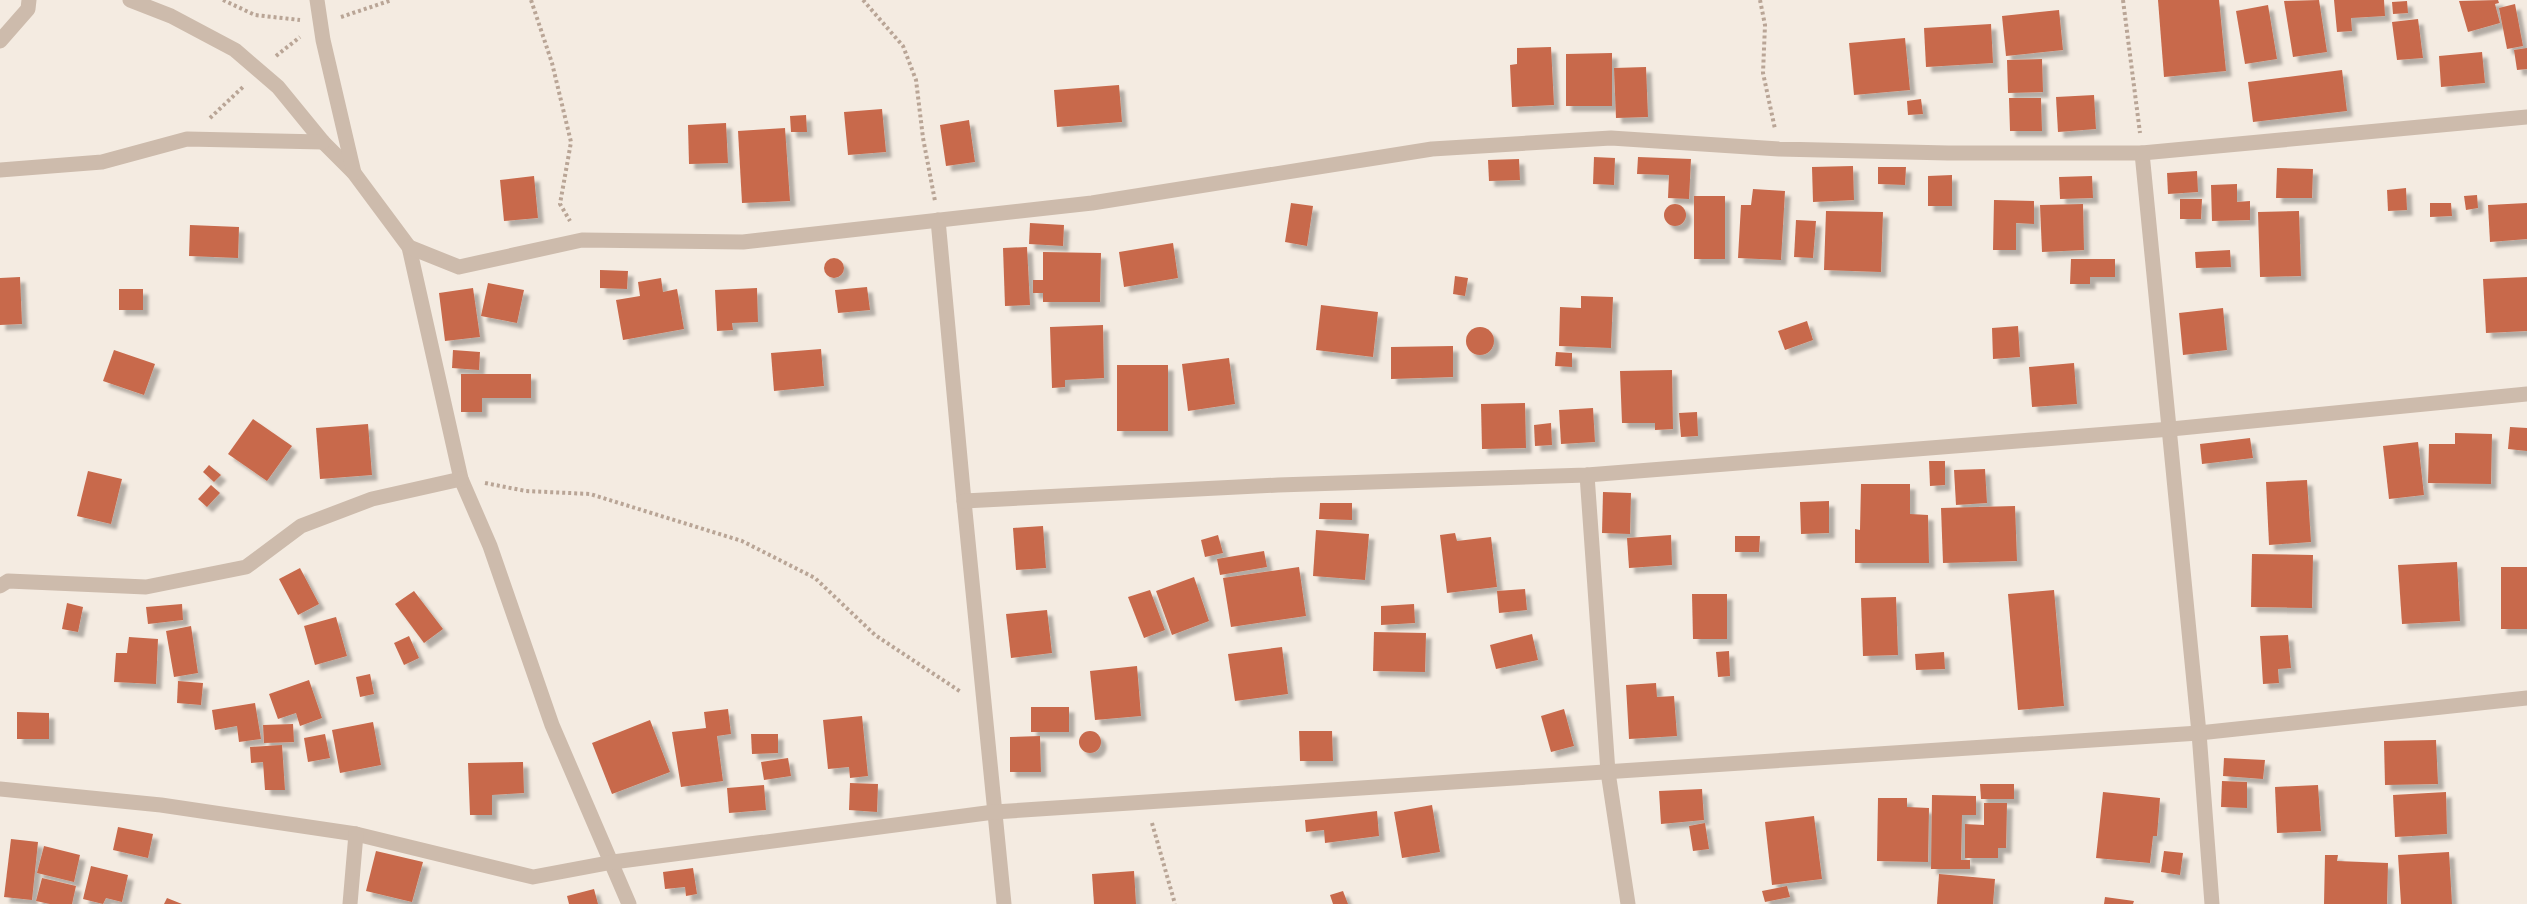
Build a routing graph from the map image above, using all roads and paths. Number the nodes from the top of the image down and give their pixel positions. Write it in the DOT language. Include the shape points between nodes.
graph roads {
  1 [pos="29,0"];
  2 [pos="130,0"];
  3 [pos="223,0"];
  4 [pos="317,0"];
  5 [pos="392,0"];
  6 [pos="531,0"];
  7 [pos="863,0"];
  8 [pos="1760,0"];
  9 [pos="2123,0"];
  10 [pos="320,22"];
  11 [pos="0,41"];
  12 [pos="2527,117"];
  13 [pos="323,142"];
  14 [pos="1779,149"];
  15 [pos="2142,153"];
  16 [pos="0,171"];
  17 [pos="354,173"];
  18 [pos="938,220"];
  19 [pos="582,240"];
  20 [pos="409,247"];
  21 [pos="2527,394"];
  22 [pos="2171,429"];
  23 [pos="1587,475"];
  24 [pos="461,479"];
  25 [pos="963,501"];
  26 [pos="0,586"];
  27 [pos="2527,698"];
  28 [pos="984,707"];
  29 [pos="2199,733"];
  30 [pos="1608,772"];
  31 [pos="0,789"];
  32 [pos="1147,802"];
  33 [pos="994,812"];
  34 [pos="356,834"];
  35 [pos="613,862"];
  36 [pos="350,904"];
  37 [pos="629,904"];
  38 [pos="1004,904"];
  39 [pos="1175,904"];
  40 [pos="1628,904"];
  41 [pos="2212,904"];
  1 -- 11 [label="street" via="28,9"];
  2 -- 13 [label="street" via="171,16 235,50 278,87"];
  3 -- 10 [label="path" via="255,15"];
  4 -- 10 [label="street"];
  5 -- 10 [label="path"];
  6 -- 19 [label="path" via="552,63 571,142 560,204"];
  7 -- 18 [label="path" via="903,46 916,80"];
  8 -- 14 [label="path" via="1765,25 1763,73"];
  9 -- 15 [label="path"];
  10 -- 17 [label="street"];
  12 -- 15 [label="street"];
  13 -- 16 [label="street" via="187,139 102,162"];
  13 -- 17 [label="street"];
  14 -- 15 [label="street"];
  14 -- 18 [label="street" via="1611,138 1432,149 1092,203"];
  15 -- 22 [label="street"];
  17 -- 20 [label="street"];
  18 -- 19 [label="street" via="743,242"];
  18 -- 25 [label="street"];
  19 -- 20 [label="street" via="459,267"];
  20 -- 24 [label="street"];
  21 -- 22 [label="street"];
  22 -- 23 [label="street"];
  22 -- 29 [label="street"];
  23 -- 25 [label="street" via="1278,484"];
  23 -- 30 [label="street"];
  24 -- 26 [label="street" via="372,499 301,526 246,567 146,587 8,581"];
  24 -- 28 [label="path" via="526,491 590,494 742,541 815,578 875,635"];
  24 -- 35 [label="street" via="490,546 552,725"];
  25 -- 28 [label="street"];
  27 -- 29 [label="street"];
  28 -- 33 [label="street"];
  29 -- 30 [label="street"];
  29 -- 41 [label="street"];
  30 -- 32 [label="street"];
  30 -- 40 [label="street"];
  31 -- 34 [label="street" via="161,805"];
  32 -- 33 [label="street"];
  32 -- 39 [label="path"];
  33 -- 35 [label="street"];
  33 -- 38 [label="street"];
  34 -- 35 [label="street" via="533,877"];
  34 -- 36 [label="street"];
  35 -- 37 [label="street"];
}
